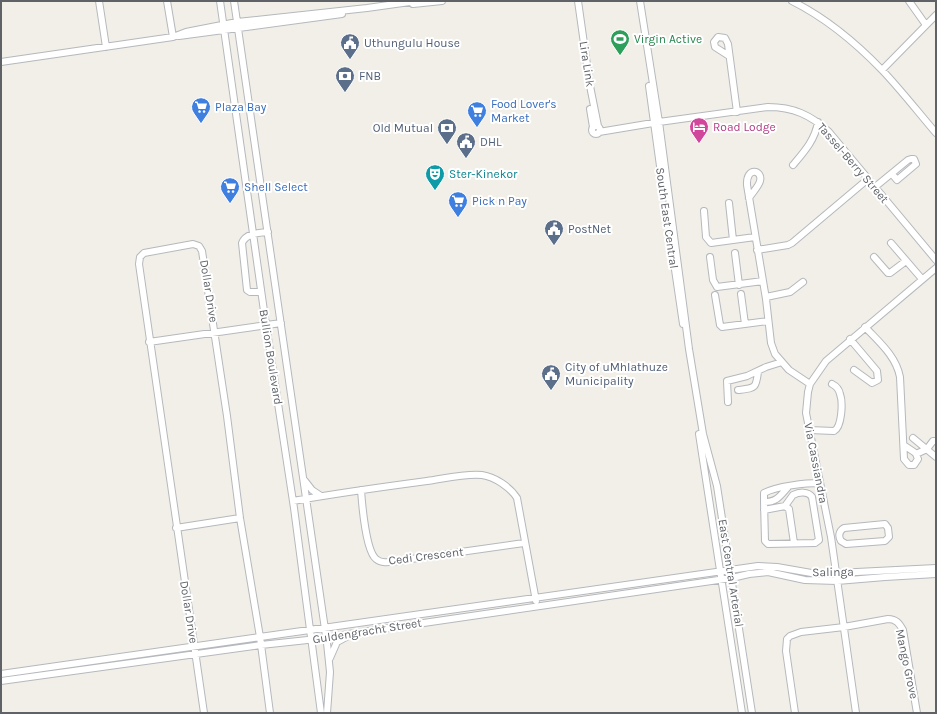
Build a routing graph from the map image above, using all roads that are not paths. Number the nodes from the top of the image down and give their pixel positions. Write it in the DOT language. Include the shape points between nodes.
graph roads {
  1 [pos="99,1"];
  2 [pos="168,1"];
  3 [pos="220,1"];
  4 [pos="234,1"];
  5 [pos="417,1"];
  6 [pos="437,1"];
  7 [pos="442,1"];
  8 [pos="576,1"];
  9 [pos="638,1"];
  10 [pos="792,1"];
  11 [pos="909,1"];
  12 [pos="936,16"];
  13 [pos="238,25"];
  14 [pos="926,25"];
  15 [pos="224,27"];
  16 [pos="175,37"];
  17 [pos="106,47"];
  18 [pos="729,56"];
  19 [pos="1,62"];
  20 [pos="882,70"];
  21 [pos="737,112"];
  22 [pos="818,122"];
  23 [pos="656,123"];
  24 [pos="936,133"];
  25 [pos="794,165"];
  26 [pos="892,174"];
  27 [pos="868,179"];
  28 [pos="875,187"];
  29 [pos="749,198"];
  30 [pos="729,203"];
  31 [pos="704,211"];
  32 [pos="268,232"];
  33 [pos="253,234"];
  34 [pos="755,237"];
  35 [pos="733,240"];
  36 [pos="891,243"];
  37 [pos="757,250"];
  38 [pos="735,253"];
  39 [pos="710,257"];
  40 [pos="874,257"];
  41 [pos="936,260"];
  42 [pos="906,261"];
  43 [pos="936,268"];
  44 [pos="922,279"];
  45 [pos="763,281"];
  46 [pos="803,282"];
  47 [pos="739,285"];
  48 [pos="261,292"];
  49 [pos="715,294"];
  50 [pos="741,294"];
  51 [pos="766,297"];
  52 [pos="768,321"];
  53 [pos="281,323"];
  54 [pos="745,324"];
  55 [pos="266,325"];
  56 [pos="865,327"];
  57 [pos="215,333"];
  58 [pos="850,339"];
  59 [pos="149,342"];
  60 [pos="782,362"];
  61 [pos="854,370"];
  62 [pos="758,372"];
  63 [pos="810,384"];
  64 [pos="832,384"];
  65 [pos="738,390"];
  66 [pos="728,402"];
  67 [pos="809,430"];
  68 [pos="701,435"];
  69 [pos="913,438"];
  70 [pos="936,441"];
  71 [pos="905,446"];
  72 [pos="926,449"];
  73 [pos="916,454"];
  74 [pos="936,457"];
  75 [pos="303,478"];
  76 [pos="820,483"];
  77 [pos="788,486"];
  78 [pos="361,490"];
  79 [pos="321,496"];
  80 [pos="306,499"];
  81 [pos="293,501"];
  82 [pos="764,502"];
  83 [pos="785,506"];
  84 [pos="764,510"];
  85 [pos="240,518"];
  86 [pos="176,528"];
  87 [pos="839,537"];
  88 [pos="831,538"];
  89 [pos="524,543"];
  90 [pos="794,543"];
  91 [pos="936,568"];
  92 [pos="731,570"];
  93 [pos="721,572"];
  94 [pos="836,574"];
  95 [pos="936,574"];
  96 [pos="732,578"];
  97 [pos="722,579"];
  98 [pos="837,581"];
  99 [pos="536,597"];
  100 [pos="536,606"];
  101 [pos="844,627"];
  102 [pos="324,628"];
  103 [pos="310,629"];
  104 [pos="355,632"];
  105 [pos="260,637"];
  106 [pos="326,638"];
  107 [pos="311,640"];
  108 [pos="261,645"];
  109 [pos="194,646"];
  110 [pos="195,655"];
  111 [pos="329,660"];
  112 [pos="1,674"];
  113 [pos="1,681"];
  114 [pos="204,713"];
  115 [pos="270,713"];
  116 [pos="322,713"];
  117 [pos="327,713"];
  118 [pos="742,713"];
  119 [pos="752,713"];
  120 [pos="795,713"];
  121 [pos="856,713"];
  122 [pos="917,713"];
  1 -- 17 [label="street"];
  2 -- 16 [label="street"];
  3 -- 15 [label="street, Bullion Boulevard"];
  4 -- 13 [label="street, Bullion Boulevard"];
  5 -- 13 [label="street"];
  6 -- 7 [label="street"];
  6 -- 13 [label="street" via="326,17"];
  8 -- 23 [label="street, Lira Link" via="597,128 611,130"];
  9 -- 23 [label="street, South East Central"];
  10 -- 20 [label="street" via="837,29"];
  11 -- 14 [label="street"];
  12 -- 14 [label="street"];
  13 -- 15 [label="street"];
  13 -- 32 [label="street, Bullion Boulevard"];
  14 -- 20 [label="street"];
  15 -- 16 [label="street"];
  15 -- 33 [label="street, Bullion Boulevard"];
  16 -- 17 [label="street"];
  17 -- 19 [label="street"];
  18 -- 21 [label="street"];
  20 -- 24 [label="street"];
  21 -- 22 [label="street, Tassel-Berry Street" via="768,107 784,108 801,112"];
  21 -- 23 [label="street, Tassel-Berry Street"];
  22 -- 25 [label="street" via="816,133"];
  22 -- 27 [label="street, Tassel-Berry Street"];
  23 -- 68 [label="street, South East Central"];
  26 -- 28 [label="street"];
  27 -- 28 [label="street, Tassel-Berry Street"];
  27 -- 37 [label="street" via="792,243"];
  28 -- 41 [label="street, Tassel-Berry Street"];
  29 -- 34 [label="street"];
  30 -- 35 [label="street"];
  31 -- 35 [label="street" via="708,241 713,243"];
  32 -- 33 [label="street"];
  32 -- 53 [label="street, Bullion Boulevard"];
  33 -- 48 [label="street, Bullion Boulevard"];
  33 -- 48 [label="street" via="242,243 246,282 248,291"];
  34 -- 35 [label="street"];
  34 -- 37 [label="street"];
  36 -- 42 [label="street"];
  37 -- 45 [label="street"];
  38 -- 47 [label="street"];
  39 -- 47 [label="street" via="716,286"];
  40 -- 42 [label="street" via="888,273"];
  42 -- 44 [label="street"];
  43 -- 44 [label="street, Via Cassiandra"];
  44 -- 56 [label="street, Via Cassiandra"];
  45 -- 47 [label="street"];
  45 -- 51 [label="street"];
  46 -- 51 [label="street" via="790,292"];
  48 -- 55 [label="street, Bullion Boulevard"];
  49 -- 54 [label="street" via="722,327"];
  50 -- 54 [label="street"];
  51 -- 52 [label="street"];
  52 -- 54 [label="street"];
  52 -- 60 [label="street" via="771,343 775,354"];
  53 -- 55 [label="street"];
  53 -- 75 [label="street, Bullion Boulevard"];
  55 -- 57 [label="street"];
  55 -- 81 [label="street, Bullion Boulevard"];
  56 -- 58 [label="street, Via Cassiandra"];
  56 -- 71 [label="street" via="897,366"];
  57 -- 59 [label="street"];
  57 -- 59 [label="street, Dollar Drive" via="202,251 197,245 187,245 144,253 140,257"];
  57 -- 85 [label="street, Dollar Drive"];
  58 -- 61 [label="street" via="877,371 878,380 872,383"];
  58 -- 63 [label="street, Via Cassiandra" via="821,366"];
  59 -- 86 [label="street, Dollar Drive"];
  60 -- 62 [label="street"];
  60 -- 63 [label="street"];
  62 -- 65 [label="street" via="757,383 753,388"];
  62 -- 66 [label="street" via="727,382"];
  63 -- 67 [label="street, Via Cassiandra" via="806,403"];
  64 -- 67 [label="street" via="841,394 839,426 834,431"];
  67 -- 76 [label="street, Via Cassiandra"];
  68 -- 92 [label="street, East Central Arterial" via="717,486"];
  68 -- 93 [label="street, East Central Arterial"];
  69 -- 72 [label="street"];
  70 -- 72 [label="street"];
  71 -- 73 [label="street"];
  71 -- 73 [label="street" via="904,459 909,465 916,464"];
  72 -- 73 [label="street"];
  72 -- 74 [label="street"];
  75 -- 79 [label="street" via="312,490"];
  75 -- 80 [label="street, Bullion Boulevard"];
  76 -- 77 [label="street"];
  76 -- 88 [label="street, Via Cassiandra"];
  77 -- 82 [label="street" via="777,499"];
  77 -- 82 [label="street" via="764,492"];
  78 -- 79 [label="street"];
  78 -- 89 [label="street" via="473,475 488,476 508,487 517,498"];
  78 -- 89 [label="street, Cedi Crescent" via="370,551 380,561 397,561"];
  79 -- 80 [label="street"];
  80 -- 81 [label="street"];
  80 -- 102 [label="street, Bullion Boulevard"];
  81 -- 103 [label="street, Bullion Boulevard"];
  82 -- 84 [label="street"];
  83 -- 84 [label="street"];
  83 -- 90 [label="street" via="789,509"];
  83 -- 90 [label="street" via="795,494 807,493 812,497 819,540 815,543"];
  84 -- 90 [label="street" via="766,543"];
  85 -- 86 [label="street"];
  85 -- 105 [label="street, Dollar Drive"];
  86 -- 109 [label="street, Dollar Drive"];
  87 -- 87 [label="street" via="844,528 884,524 888,528 889,537 885,541 846,544"];
  87 -- 88 [label="street"];
  88 -- 94 [label="street, Via Cassiandra"];
  89 -- 99 [label="street"];
  91 -- 94 [label="street, Salinga"];
  92 -- 93 [label="street, Guldengracht Street"];
  92 -- 94 [label="street, Salinga" via="767,566 817,574"];
  92 -- 96 [label="street, East Central Arterial"];
  93 -- 97 [label="street, East Central Arterial"];
  93 -- 99 [label="street, Guldengracht Street"];
  94 -- 98 [label="street, Via Cassiandra"];
  95 -- 98 [label="street, Salinga"];
  96 -- 97 [label="street, Guldengracht Street"];
  96 -- 98 [label="street, Salinga" via="768,572 806,580"];
  96 -- 119 [label="street, East Central Arterial"];
  97 -- 100 [label="street, Guldengracht Street"];
  97 -- 118 [label="street, East Central Arterial"];
  98 -- 101 [label="street, Via Cassiandra"];
  99 -- 100 [label="street"];
  99 -- 102 [label="street, Guldengracht Street"];
  100 -- 104 [label="street, Guldengracht Street"];
  101 -- 120 [label="street" via="795,633 787,640 786,651"];
  101 -- 121 [label="street, Via Cassiandra"];
  101 -- 122 [label="street, Mango Grove" via="888,619 895,620 900,625 907,650"];
  102 -- 103 [label="street, Guldengracht Street"];
  102 -- 106 [label="street, Bullion Boulevard"];
  103 -- 105 [label="street, Guldengracht Street"];
  103 -- 107 [label="street, Bullion Boulevard"];
  104 -- 106 [label="street, Guldengracht Street"];
  104 -- 111 [label="street" via="337,642"];
  105 -- 108 [label="street, Dollar Drive"];
  105 -- 109 [label="street, Guldengracht Street"];
  106 -- 107 [label="street, Guldengracht Street"];
  106 -- 111 [label="street, Bullion Boulevard"];
  107 -- 108 [label="street, Guldengracht Street"];
  107 -- 116 [label="street, Bullion Boulevard"];
  108 -- 110 [label="street, Guldengracht Street"];
  108 -- 115 [label="street, Dollar Drive"];
  109 -- 110 [label="street, Dollar Drive"];
  109 -- 112 [label="street, Guldengracht Street"];
  110 -- 113 [label="street, Guldengracht Street"];
  110 -- 114 [label="street, Dollar Drive"];
  111 -- 117 [label="street, Bullion Boulevard"];
}
